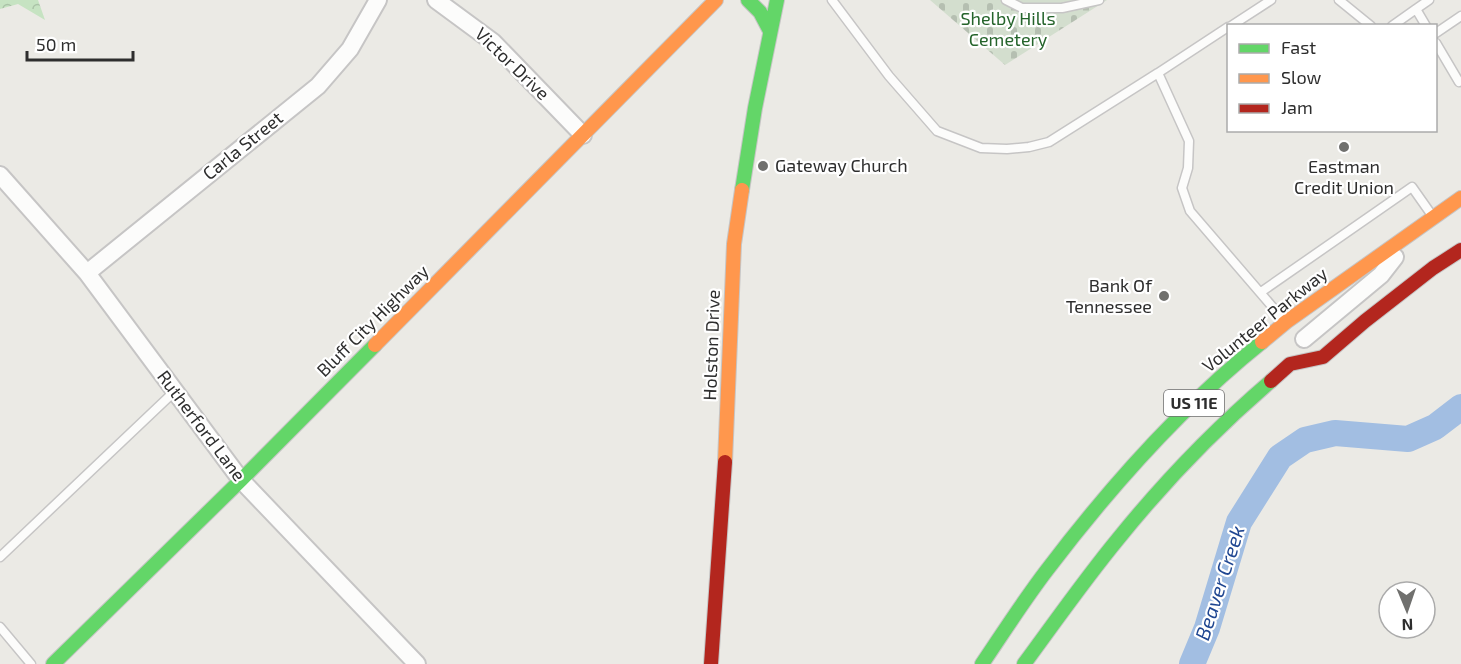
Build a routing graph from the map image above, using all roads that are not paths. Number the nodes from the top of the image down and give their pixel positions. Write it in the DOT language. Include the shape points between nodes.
graph roads {
  1 [pos="378,0"];
  2 [pos="436,0"];
  3 [pos="716,0"];
  4 [pos="748,0"];
  5 [pos="777,0"];
  6 [pos="832,0"];
  7 [pos="1006,0"];
  8 [pos="1099,0"];
  9 [pos="1270,0"];
  10 [pos="1339,0"];
  11 [pos="1429,0"];
  12 [pos="1416,9"];
  13 [pos="1461,16"];
  14 [pos="1233,24"];
  15 [pos="1369,24"];
  16 [pos="1395,24"];
  17 [pos="1425,24"];
  18 [pos="1227,28"];
  19 [pos="770,31"];
  20 [pos="1437,32"];
  21 [pos="1437,45"];
  22 [pos="1158,73"];
  23 [pos="1459,82"];
  24 [pos="583,135"];
  25 [pos="0,175"];
  26 [pos="1461,198"];
  27 [pos="1433,216"];
  28 [pos="1415,230"];
  29 [pos="1461,250"];
  30 [pos="87,273"];
  31 [pos="1261,292"];
  32 [pos="1286,322"];
  33 [pos="1304,339"];
  34 [pos="1323,357"];
  35 [pos="175,391"];
  36 [pos="241,480"];
  37 [pos="0,557"];
  38 [pos="0,627"];
  39 [pos="31,664"];
  40 [pos="53,664"];
  41 [pos="417,664"];
  42 [pos="711,664"];
  43 [pos="982,664"];
  44 [pos="1024,664"];
  1 -- 30 [label="street, Carla Street" via="350,49 318,86"];
  2 -- 24 [label="street, Victor Drive" via="493,42"];
  3 -- 24 [label="main road, Bluff City Highway"];
  4 -- 19 [label="main road"];
  5 -- 19 [label="main road, Holston Drive"];
  6 -- 22 [label="lane" via="889,76 937,131 981,148 1007,149 1049,142"];
  7 -- 8 [label="lane" via="1022,8 1062,8"];
  9 -- 14 [label="lane"];
  10 -- 15 [label="lane"];
  11 -- 12 [label="lane"];
  12 -- 16 [label="lane"];
  12 -- 17 [label="lane"];
  13 -- 20 [label="lane"];
  18 -- 22 [label="lane"];
  19 -- 42 [label="main road, Holston Drive" via="734,244"];
  21 -- 23 [label="lane"];
  22 -- 31 [label="lane" via="1188,141 1188,168 1182,188 1190,211"];
  24 -- 36 [label="main road, Bluff City Highway"];
  25 -- 30 [label="street, Rutherford Lane"];
  26 -- 27 [label="main road, Volunteer Parkway / US 11E"];
  27 -- 28 [label="main road, Volunteer Parkway / US 11E"];
  27 -- 31 [label="lane" via="1412,187"];
  28 -- 32 [label="main road, Volunteer Parkway / US 11E"];
  28 -- 33 [label="street" via="1381,275"];
  29 -- 34 [label="main road, US 11E"];
  30 -- 35 [label="street, Rutherford Lane"];
  31 -- 32 [label="lane"];
  32 -- 33 [label="street"];
  32 -- 43 [label="main road, Volunteer Parkway / US 11E" via="1207,390 1123,476 1045,572"];
  33 -- 34 [label="street"];
  34 -- 44 [label="main road, US 11E" via="1290,364 1196,450 1101,560"];
  35 -- 36 [label="street, Rutherford Lane"];
  35 -- 37 [label="lane"];
  36 -- 40 [label="main road, Bluff City Highway"];
  36 -- 41 [label="street, Rutherford Lane"];
  38 -- 39 [label="lane"];
}
